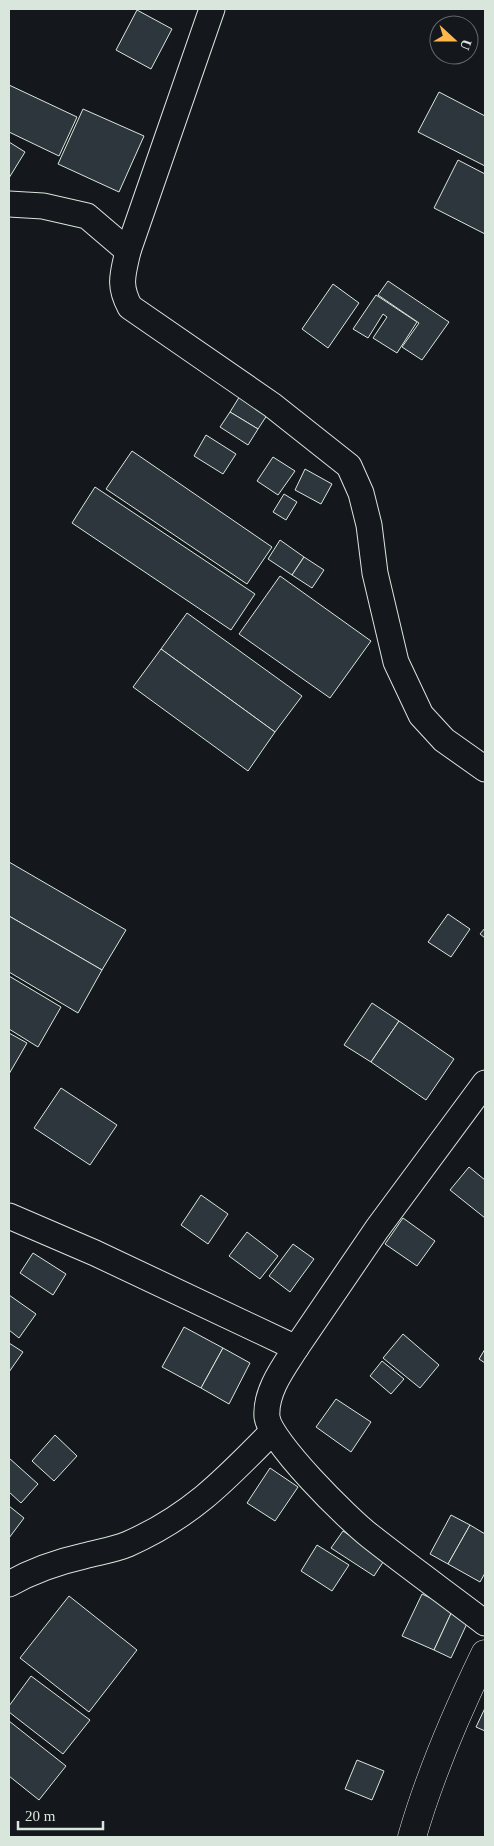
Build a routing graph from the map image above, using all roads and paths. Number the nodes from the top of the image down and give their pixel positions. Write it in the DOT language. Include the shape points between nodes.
graph roads {
  1 [pos="212,9"];
  2 [pos="9,204"];
  3 [pos="128,251"];
  4 [pos="485,769"];
  5 [pos="485,1082"];
  6 [pos="9,1216"];
  7 [pos="296,1348"];
  8 [pos="272,1432"];
  9 [pos="9,1584"];
  10 [pos="485,1623"];
  11 [pos="485,1654"];
  12 [pos="412,1837"];
  1 -- 3 [label="street"];
  2 -- 3 [label="street" via="43,206 87,216"];
  3 -- 4 [label="street" via="122,293 130,307 272,405 349,466 361,493 369,525 396,662 421,715 444,740"];
  5 -- 7 [label="street" via="377,1229"];
  6 -- 7 [label="street"];
  7 -- 8 [label="street" via="267,1403 267,1418"];
  8 -- 9 [label="street" via="217,1488 175,1521 126,1545 71,1559 29,1573"];
  8 -- 10 [label="street" via="295,1462 368,1535"];
  11 -- 12 [label="street" via="427,1786"];
}
